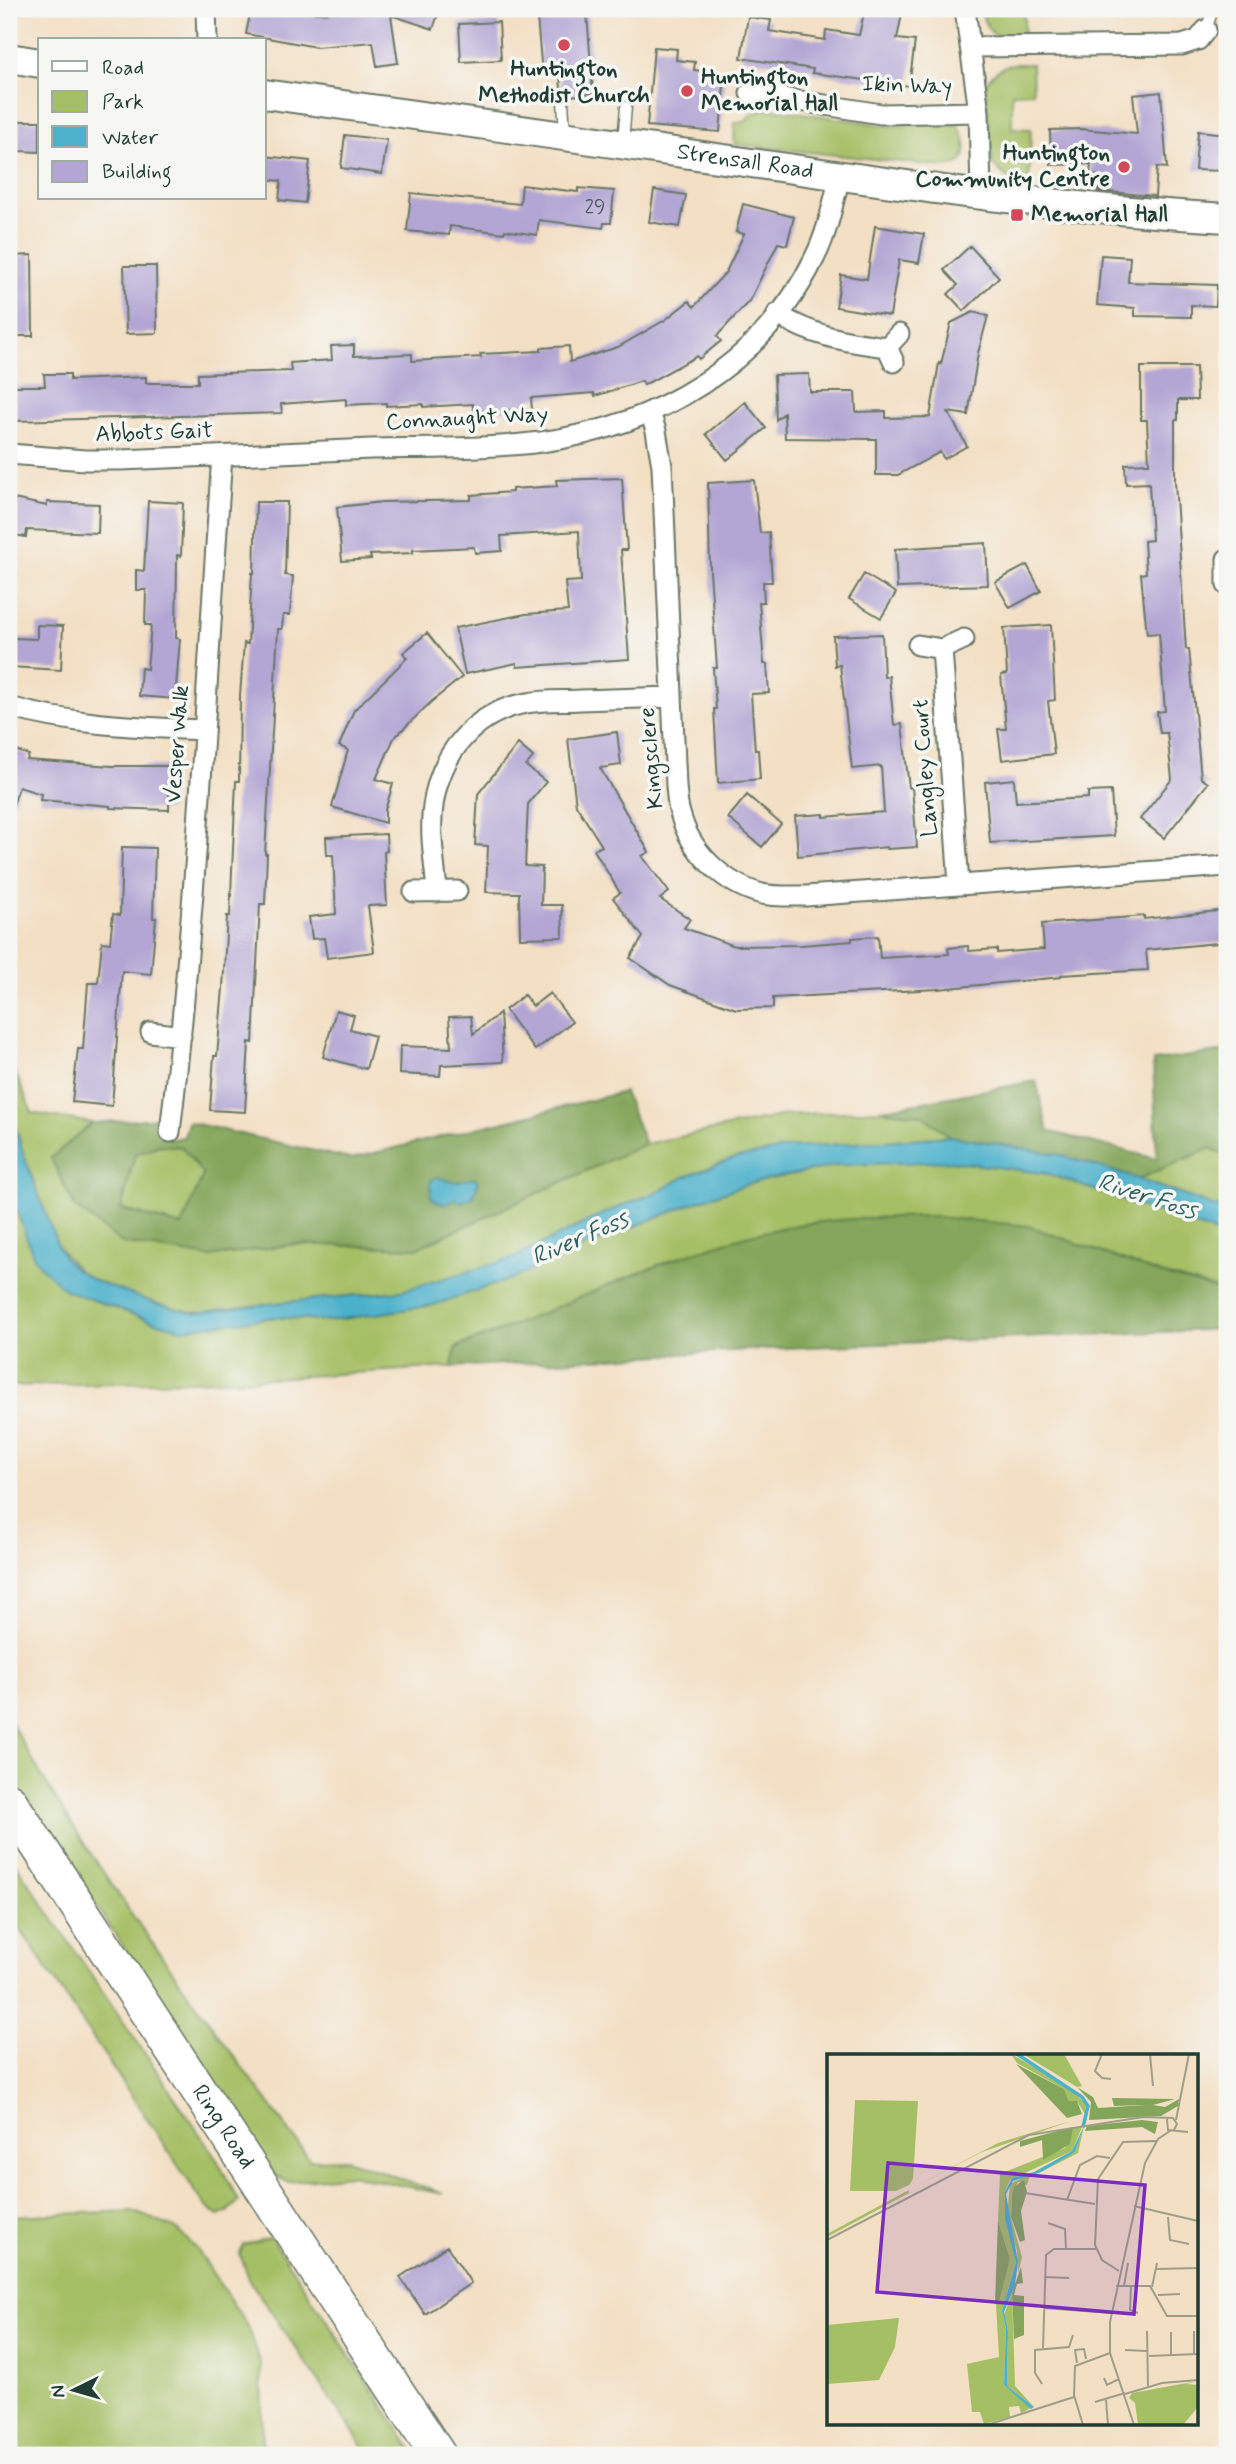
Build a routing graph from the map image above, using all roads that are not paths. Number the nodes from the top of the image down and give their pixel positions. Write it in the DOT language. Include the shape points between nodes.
graph roads {
  1 [pos="206,9"];
  2 [pos="965,9"];
  3 [pos="1213,9"];
  4 [pos="1206,30"];
  5 [pos="207,38"];
  6 [pos="970,47"];
  7 [pos="9,58"];
  8 [pos="38,63"];
  9 [pos="750,93"];
  10 [pos="266,94"];
  11 [pos="563,102"];
  12 [pos="626,107"];
  13 [pos="979,112"];
  14 [pos="566,137"];
  15 [pos="623,145"];
  16 [pos="840,176"];
  17 [pos="981,194"];
  18 [pos="1227,218"];
  19 [pos="777,314"];
  20 [pos="893,348"];
  21 [pos="650,412"];
  22 [pos="301,452"];
  23 [pos="9,454"];
  24 [pos="222,456"];
  25 [pos="1227,559"];
  26 [pos="1227,585"];
  27 [pos="964,639"];
  28 [pos="918,645"];
  29 [pos="942,649"];
  30 [pos="672,697"];
  31 [pos="9,707"];
  32 [pos="203,730"];
  33 [pos="1227,866"];
  34 [pos="958,884"];
  35 [pos="457,891"];
  36 [pos="414,892"];
  37 [pos="437,892"];
  38 [pos="150,1032"];
  39 [pos="181,1036"];
  40 [pos="170,1132"];
  41 [pos="9,1801"];
  42 [pos="438,2455"];
  1 -- 5 [label="street"];
  2 -- 6 [label="street"];
  3 -- 4 [label="lane"];
  4 -- 6 [label="street" via="1198,40 1182,45"];
  6 -- 13 [label="street"];
  7 -- 8 [label="street"];
  9 -- 13 [label="street, Ikin Way" via="881,114"];
  10 -- 14 [label="street, Strensall Road"];
  11 -- 14 [label="lane"];
  12 -- 15 [label="lane"];
  13 -- 17 [label="street"];
  14 -- 15 [label="street, Strensall Road"];
  15 -- 16 [label="street, Strensall Road"];
  16 -- 17 [label="street, Strensall Road"];
  16 -- 19 [label="street, Connaught Way" via="815,257"];
  17 -- 18 [label="street, Strensall Road"];
  19 -- 20 [label="street" via="815,334"];
  19 -- 21 [label="street, Connaught Way" via="751,346 721,372 685,397"];
  21 -- 22 [label="street, Connaught Way" via="542,442"];
  21 -- 30 [label="street, Kingsclere" via="662,466"];
  22 -- 24 [label="street, Abbots Gait"];
  23 -- 24 [label="street, Abbots Gait" via="85,460"];
  24 -- 32 [label="street, Vesper Walk"];
  25 -- 26 [label="street"];
  27 -- 29 [label="street"];
  28 -- 29 [label="street"];
  29 -- 34 [label="street, Langley Court"];
  30 -- 34 [label="street, Kingsclere" via="680,813 690,837 722,874 742,887 768,895"];
  30 -- 37 [label="street" via="528,702 478,722 447,759 438,780 432,808"];
  31 -- 32 [label="street" via="83,723"];
  32 -- 39 [label="street, Vesper Walk"];
  33 -- 34 [label="street, Kingsclere"];
  35 -- 37 [label="street"];
  36 -- 37 [label="street"];
  38 -- 39 [label="street"];
  39 -- 40 [label="street, Vesper Walk"];
  41 -- 42 [label="highway, Ring Road"];
}
